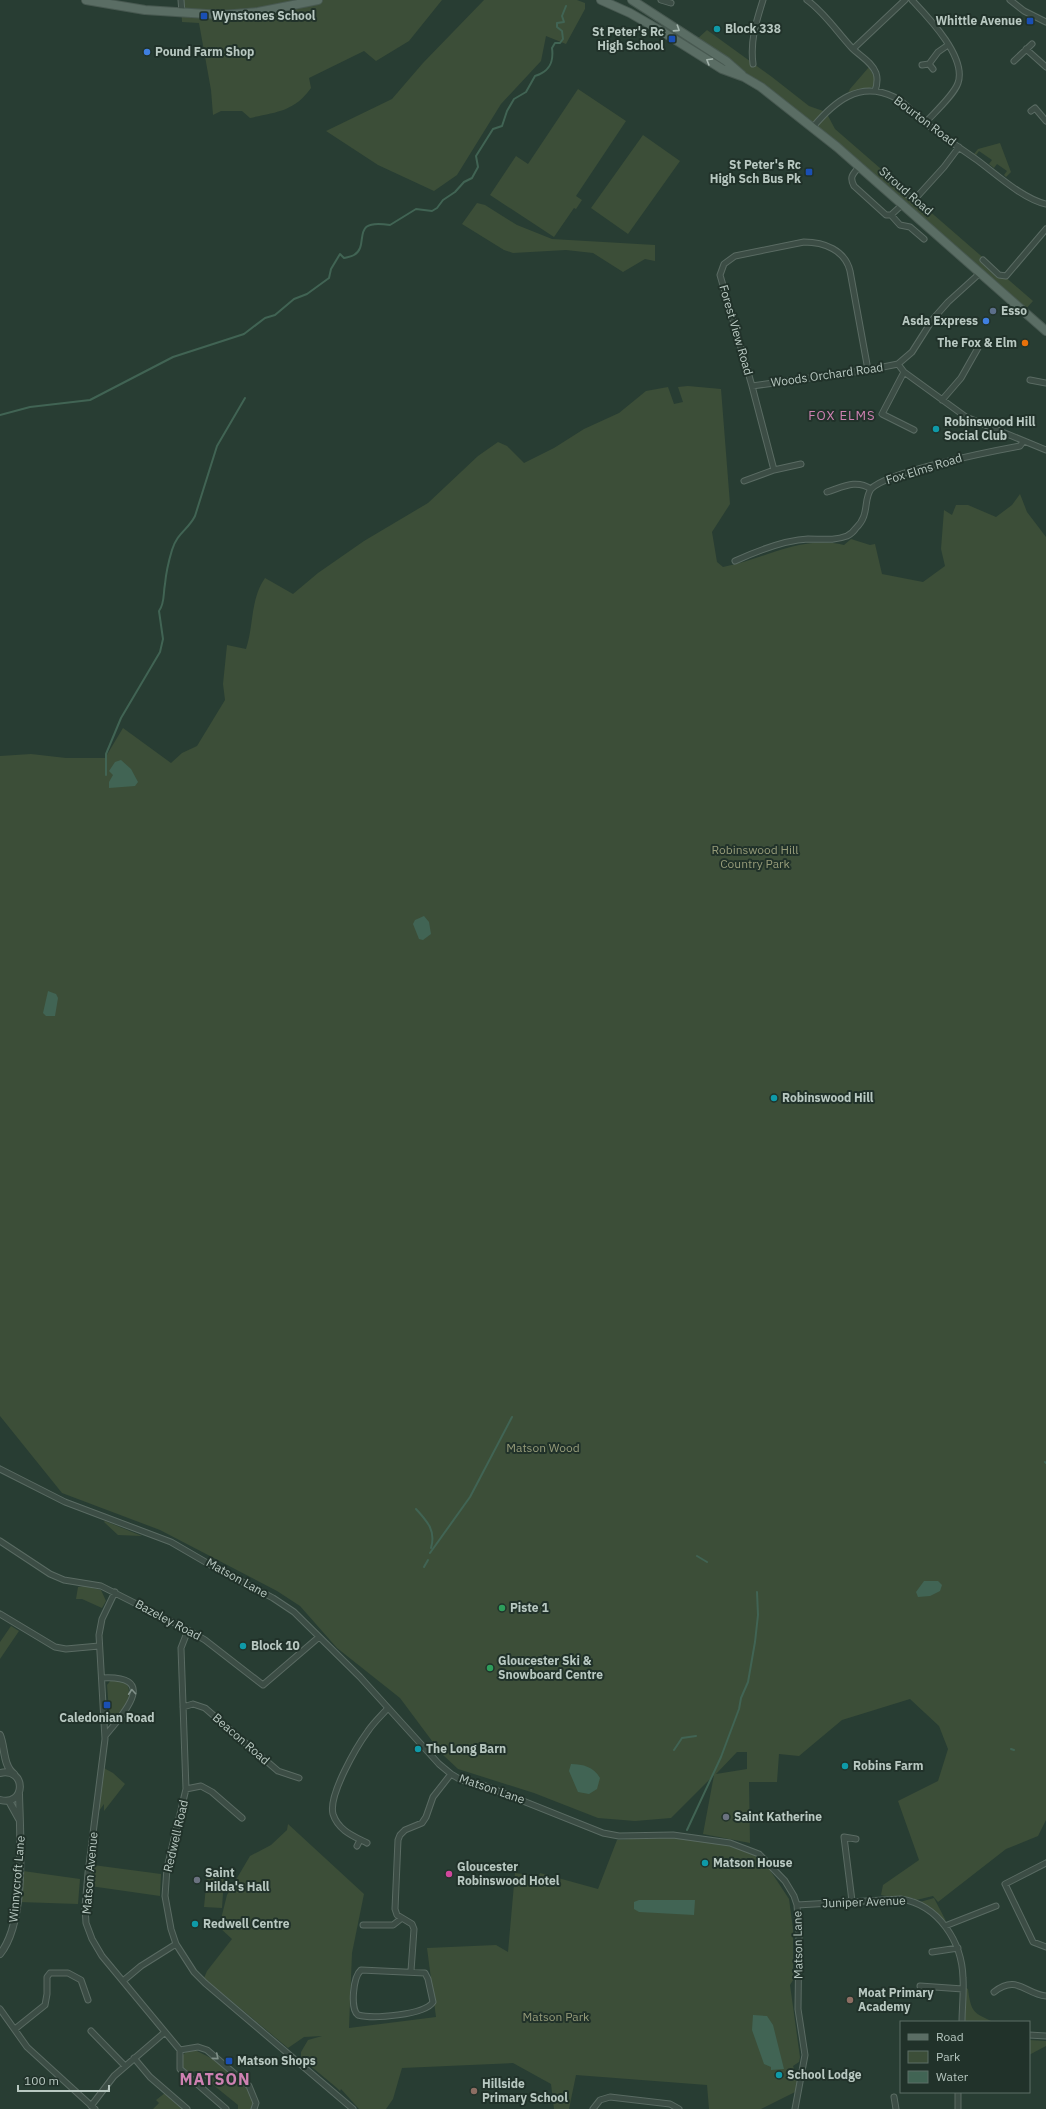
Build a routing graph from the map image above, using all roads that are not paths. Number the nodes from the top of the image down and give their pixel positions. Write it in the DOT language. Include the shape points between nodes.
graph roads {
  1 [pos="86,0"];
  2 [pos="182,0"];
  3 [pos="318,0"];
  4 [pos="601,0"];
  5 [pos="632,0"];
  6 [pos="661,0"];
  7 [pos="763,0"];
  8 [pos="807,0"];
  9 [pos="905,0"];
  10 [pos="912,0"];
  11 [pos="1010,0"];
  12 [pos="671,3"];
  13 [pos="182,13"];
  14 [pos="1046,22"];
  15 [pos="1032,44"];
  16 [pos="948,45"];
  17 [pos="853,49"];
  18 [pos="1026,50"];
  19 [pos="1014,61"];
  20 [pos="753,64"];
  21 [pos="929,64"];
  22 [pos="922,65"];
  23 [pos="1046,67"];
  24 [pos="933,69"];
  25 [pos="744,77"];
  26 [pos="875,91"];
  27 [pos="1031,111"];
  28 [pos="1046,121"];
  29 [pos="926,124"];
  30 [pos="813,127"];
  31 [pos="959,147"];
  32 [pos="859,167"];
  33 [pos="883,172"];
  34 [pos="903,204"];
  35 [pos="1046,204"];
  36 [pos="891,215"];
  37 [pos="1046,229"];
  38 [pos="924,239"];
  39 [pos="983,260"];
  40 [pos="980,272"];
  41 [pos="1046,331"];
  42 [pos="978,348"];
  43 [pos="898,364"];
  44 [pos="868,370"];
  45 [pos="904,372"];
  46 [pos="1033,382"];
  47 [pos="1046,383"];
  48 [pos="752,386"];
  49 [pos="942,400"];
  50 [pos="914,430"];
  51 [pos="1023,442"];
  52 [pos="1046,450"];
  53 [pos="801,464"];
  54 [pos="774,470"];
  55 [pos="744,481"];
  56 [pos="872,489"];
  57 [pos="827,492"];
  58 [pos="735,560"];
  59 [pos="0,1469"];
  60 [pos="0,1541"];
  61 [pos="115,1592"];
  62 [pos="0,1614"];
  63 [pos="188,1630"];
  64 [pos="319,1638"];
  65 [pos="99,1646"];
  66 [pos="102,1678"];
  67 [pos="183,1707"];
  68 [pos="388,1708"];
  69 [pos="0,1735"];
  70 [pos="105,1736"];
  71 [pos="5,1752"];
  72 [pos="0,1773"];
  73 [pos="451,1774"];
  74 [pos="14,1775"];
  75 [pos="299,1778"];
  76 [pos="186,1789"];
  77 [pos="19,1794"];
  78 [pos="0,1800"];
  79 [pos="9,1800"];
  80 [pos="242,1818"];
  81 [pos="21,1824"];
  82 [pos="856,1839"];
  83 [pos="360,1840"];
  84 [pos="367,1843"];
  85 [pos="357,1846"];
  86 [pos="1046,1863"];
  87 [pos="852,1901"];
  88 [pos="797,1905"];
  89 [pos="996,1906"];
  90 [pos="402,1918"];
  91 [pos="363,1925"];
  92 [pos="946,1926"];
  93 [pos="176,1944"];
  94 [pos="958,1948"];
  95 [pos="1046,1948"];
  96 [pos="932,1952"];
  97 [pos="0,1954"];
  98 [pos="411,1971"];
  99 [pos="123,1981"];
  100 [pos="920,1986"];
  101 [pos="963,1989"];
  102 [pos="994,1992"];
  103 [pos="1046,1996"];
  104 [pos="88,2000"];
  105 [pos="0,2009"];
  106 [pos="962,2021"];
  107 [pos="15,2029"];
  108 [pos="91,2031"];
  109 [pos="165,2032"];
  110 [pos="1030,2035"];
  111 [pos="1046,2036"];
  112 [pos="180,2050"];
  113 [pos="134,2058"];
  114 [pos="125,2066"];
  115 [pos="958,2093"];
  116 [pos="894,2097"];
  117 [pos="93,2107"];
  118 [pos="187,2109"];
  119 [pos="226,2109"];
  120 [pos="254,2109"];
  121 [pos="353,2109"];
  122 [pos="593,2109"];
  123 [pos="679,2109"];
  124 [pos="795,2109"];
  125 [pos="896,2109"];
  126 [pos="958,2109"];
  1 -- 13 [label="main road" via="122,8"];
  2 -- 13 [label="street"];
  3 -- 13 [label="main road" via="256,13"];
  25 -- 4 [label="main road, Stroud Road, one-way" via="722,69 630,13"];
  5 -- 25 [label="main road, Stroud Road, one-way" via="726,61"];
  6 -- 12 [label="street"];
  7 -- 20 [label="street" via="753,33"];
  8 -- 17 [label="street"];
  9 -- 17 [label="street"];
  10 -- 16 [label="street"];
  11 -- 14 [label="street" via="1024,11"];
  15 -- 18 [label="street"];
  16 -- 21 [label="street" via="938,52"];
  16 -- 29 [label="street" via="961,74 958,84"];
  17 -- 26 [label="street" via="876,73"];
  18 -- 19 [label="street"];
  18 -- 23 [label="street"];
  21 -- 22 [label="street"];
  21 -- 24 [label="street"];
  25 -- 30 [label="main road, Stroud Road"];
  26 -- 29 [label="street, Bourton Road" via="895,97"];
  26 -- 30 [label="street, Bourton Road" via="851,94 840,100"];
  27 -- 28 [label="street" via="1035,108"];
  29 -- 31 [label="street, Bourton Road"];
  30 -- 32 [label="main road, Stroud Road"];
  31 -- 33 [label="street" via="944,168 915,199"];
  31 -- 35 [label="street, Bourton Road" via="1033,200"];
  32 -- 34 [label="main road, Stroud Road"];
  32 -- 36 [label="street" via="852,176 854,186 886,215"];
  34 -- 36 [label="street"];
  34 -- 40 [label="main road, Stroud Road"];
  36 -- 38 [label="street" via="900,225 910,227"];
  37 -- 39 [label="street" via="1006,276 999,274"];
  40 -- 41 [label="main road, Stroud Road"];
  40 -- 43 [label="street, Woods Orchard Road" via="948,302 933,319 912,352"];
  42 -- 49 [label="street" via="961,378"];
  43 -- 44 [label="street, Woods Orchard Road"];
  43 -- 45 [label="street"];
  44 -- 48 [label="street, Woods Orchard Road"];
  44 -- 48 [label="street, Forest View Road" via="849,264 841,252 812,242 804,242 735,256 728,260 721,270 720,275"];
  45 -- 49 [label="street"];
  45 -- 50 [label="street" via="882,414"];
  46 -- 47 [label="street"];
  48 -- 54 [label="street, Forest View Road"];
  49 -- 51 [label="street" via="966,417"];
  51 -- 52 [label="street"];
  51 -- 56 [label="street, Fox Elms Road" via="1020,446 975,454 903,474 880,482"];
  53 -- 54 [label="street"];
  54 -- 55 [label="street"];
  56 -- 57 [label="street" via="854,483"];
  56 -- 58 [label="street, Fox Elms Road" via="863,521 849,535 832,540 807,539 782,544"];
  59 -- 64 [label="street, Matson Lane" via="66,1502 181,1547 273,1598 294,1612"];
  60 -- 61 [label="street, Bazeley Road" via="50,1574 64,1580 100,1586"];
  61 -- 63 [label="street, Bazeley Road"];
  61 -- 65 [label="street, Matson Avenue" via="102,1619"];
  62 -- 65 [label="street" via="55,1647"];
  63 -- 64 [label="street, Bazeley Road" via="263,1685"];
  63 -- 67 [label="street, Redwell Road" via="181,1648"];
  64 -- 68 [label="street, Matson Lane"];
  65 -- 66 [label="street, Matson Avenue"];
  66 -- 70 [label="street, Matson Avenue"];
  70 -- 66 [label="street, one-way" via="130,1704 133,1692 130,1683 124,1679"];
  67 -- 75 [label="street, Beacon Road" via="193,1704 205,1708 278,1771"];
  67 -- 76 [label="street, Redwell Road"];
  68 -- 73 [label="street, Matson Lane"];
  68 -- 83 [label="street" via="357,1747 334,1800 333,1813 338,1823"];
  69 -- 71 [label="street"];
  70 -- 99 [label="street, Matson Avenue" via="85,1916 96,1947"];
  71 -- 72 [label="street"];
  71 -- 74 [label="street" via="10,1771"];
  72 -- 74 [label="street"];
  73 -- 88 [label="street, Matson Lane" via="603,1833 619,1836 672,1835 736,1845 759,1854 785,1881"];
  73 -- 90 [label="street" via="433,1797 422,1823 405,1830 398,1840 395,1909 397,1915"];
  74 -- 77 [label="street, Winnycroft Lane" via="20,1783"];
  76 -- 80 [label="street" via="201,1786 212,1792"];
  76 -- 93 [label="street, Redwell Road" via="166,1873 165,1896"];
  77 -- 79 [label="street"];
  77 -- 81 [label="street, Winnycroft Lane"];
  78 -- 79 [label="street"];
  79 -- 81 [label="street, Winnycroft Lane"];
  81 -- 97 [label="street, Winnycroft Lane" via="14,1920 10,1939"];
  82 -- 87 [label="street" via="844,1837"];
  83 -- 84 [label="street"];
  83 -- 85 [label="street"];
  86 -- 95 [label="street" via="1005,1884 1033,1942"];
  87 -- 88 [label="street, Juniper Avenue"];
  87 -- 92 [label="street, Juniper Avenue" via="912,1901 930,1911"];
  88 -- 124 [label="street, Matson Lane" via="798,2009 805,2055"];
  89 -- 92 [label="street"];
  90 -- 91 [label="street" via="393,1925"];
  90 -- 98 [label="street" via="412,1924 414,1929"];
  92 -- 94 [label="street, Juniper Avenue"];
  93 -- 99 [label="street"];
  93 -- 121 [label="street, Redwell Road" via="194,1972 205,1983"];
  94 -- 96 [label="street"];
  94 -- 101 [label="street, Juniper Avenue"];
  98 -- 98 [label="street" via="361,1970 356,1980 353,2005 356,2013 366,2016 398,2016 431,2005 433,2002 427,1976 425,1973"];
  99 -- 109 [label="street, Matson Avenue"];
  100 -- 101 [label="street"];
  101 -- 106 [label="street, Juniper Avenue"];
  102 -- 103 [label="street" via="1002,1985 1018,1984"];
  104 -- 107 [label="street" via="81,1980 68,1973 50,1973 47,1977 45,2005"];
  105 -- 107 [label="street"];
  107 -- 117 [label="street" via="27,2047"];
  108 -- 114 [label="street"];
  109 -- 112 [label="street, Matson Avenue"];
  109 -- 113 [label="street"];
  110 -- 111 [label="street"];
  112 -- 119 [label="street" via="180,2070"];
  112 -- 120 [label="street, one-way" via="198,2047 207,2050 249,2086 256,2103"];
  113 -- 114 [label="street"];
  113 -- 118 [label="street" via="150,2077"];
  114 -- 117 [label="street"];
  115 -- 126 [label="street"];
  116 -- 125 [label="street"];
  122 -- 123 [label="street" via="600,2100 610,2097 670,2104"];
}
